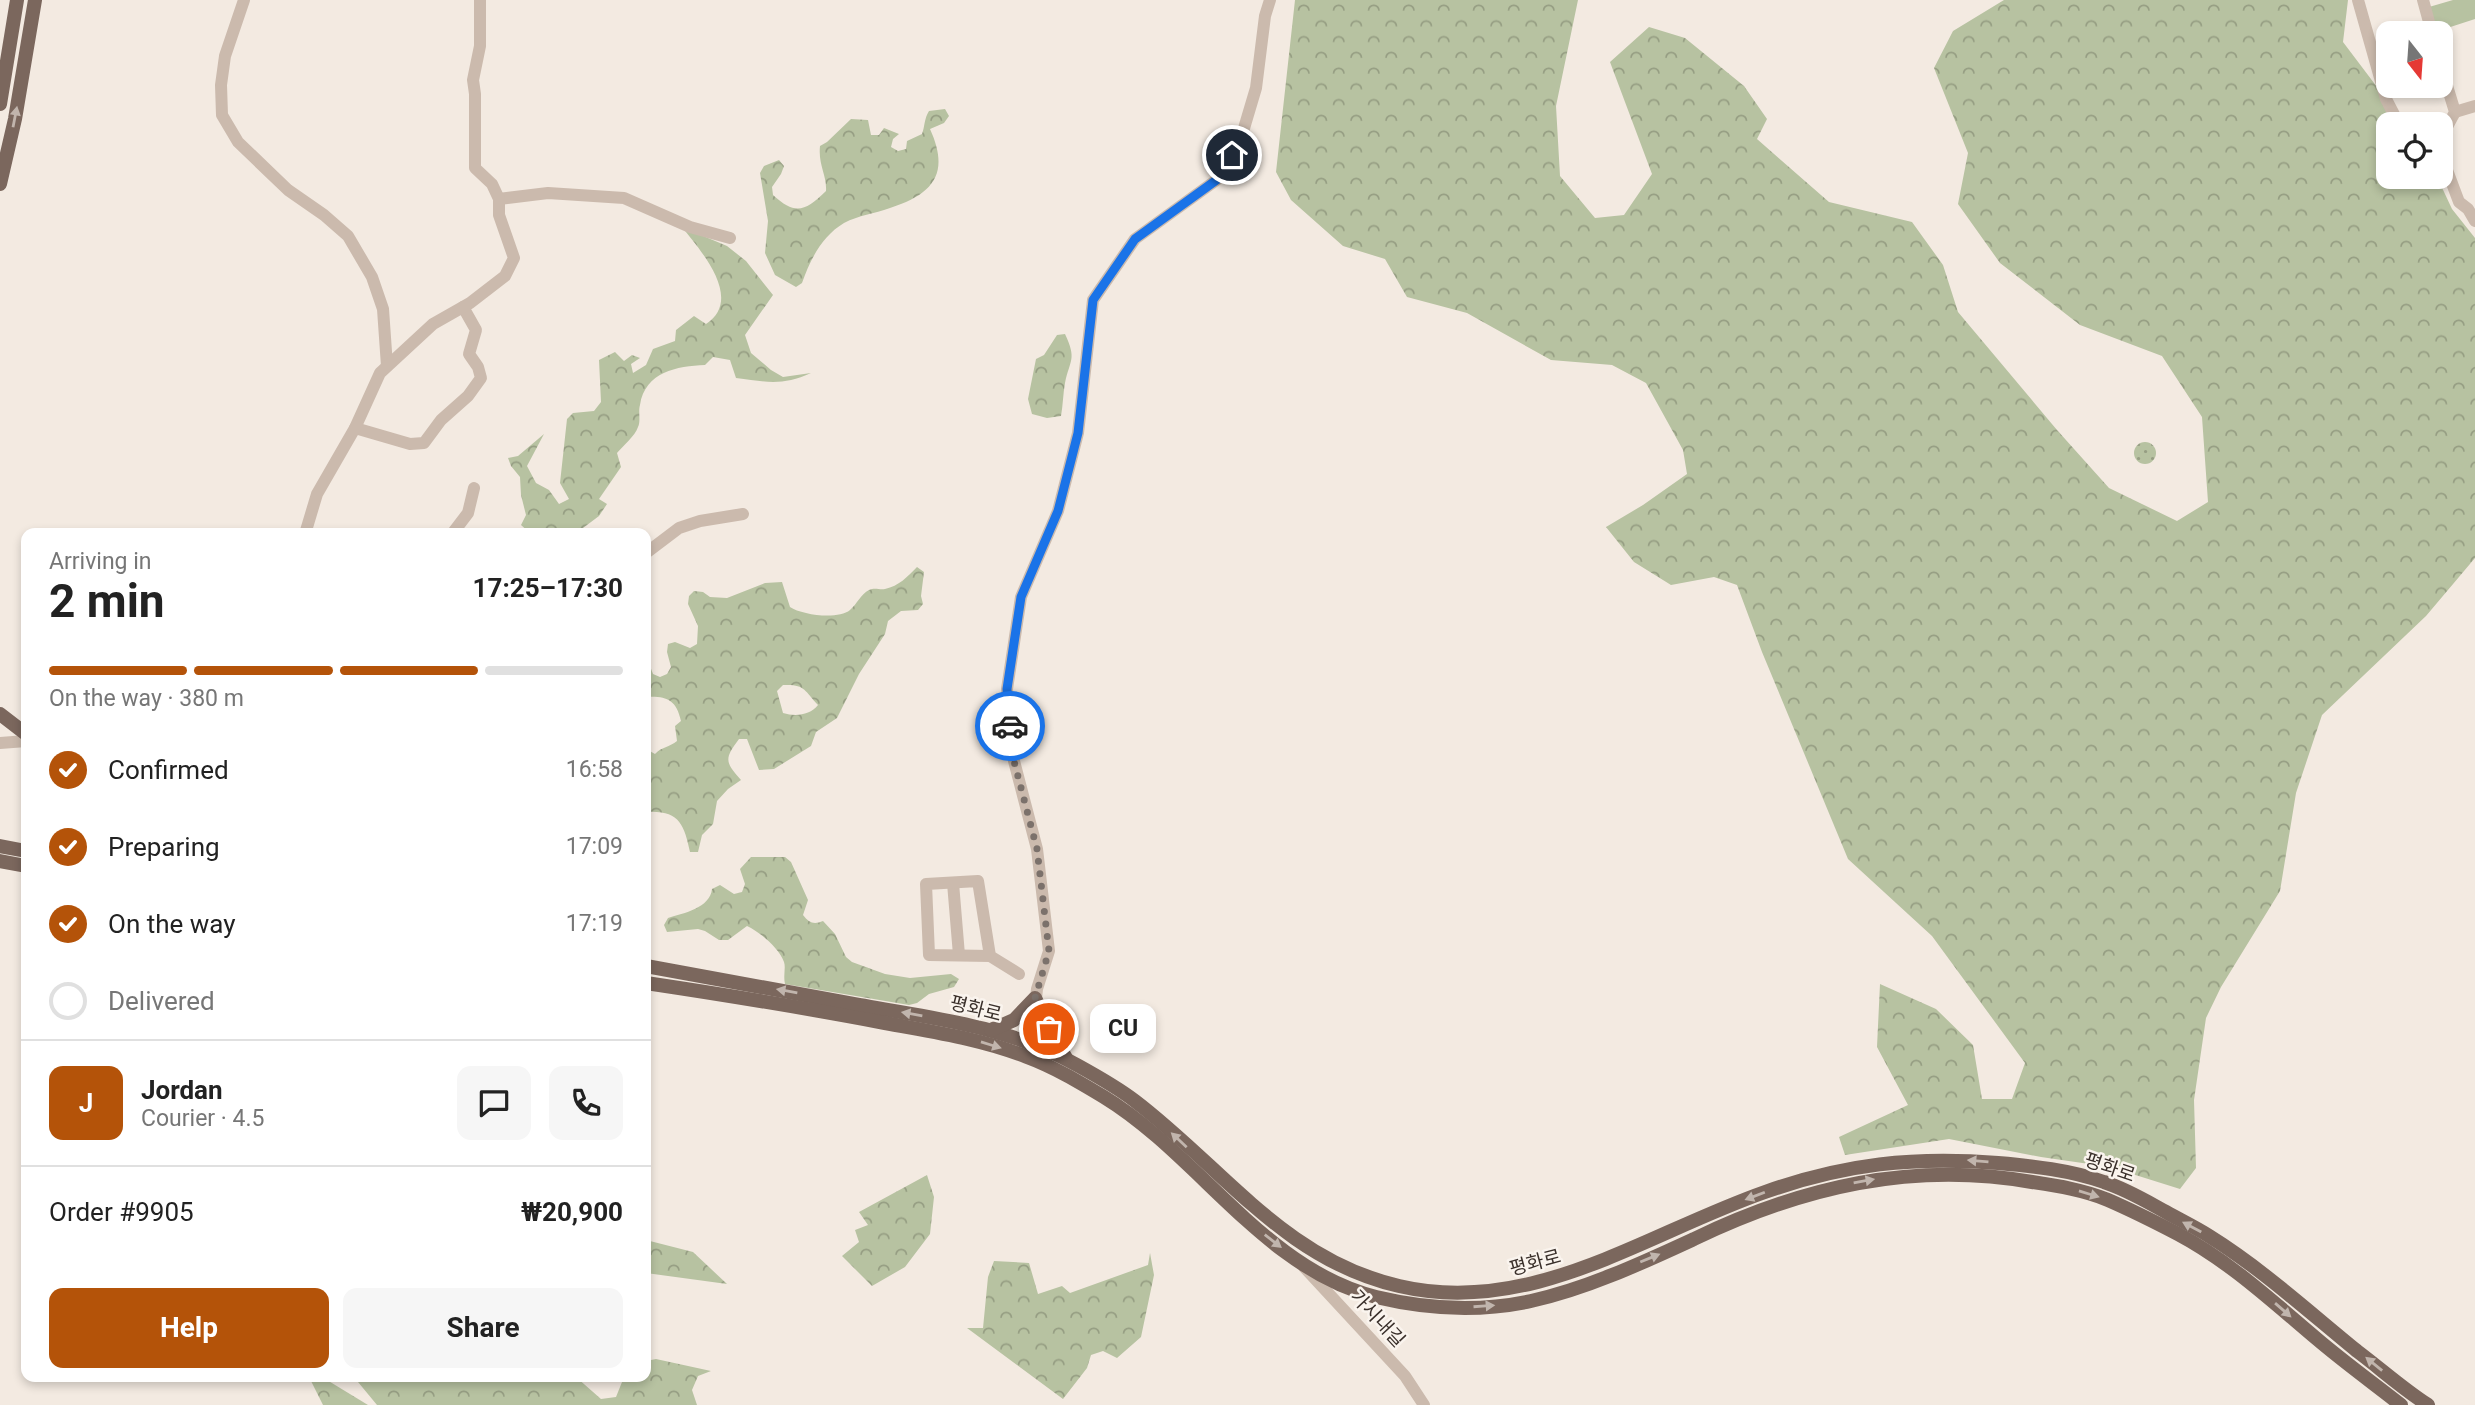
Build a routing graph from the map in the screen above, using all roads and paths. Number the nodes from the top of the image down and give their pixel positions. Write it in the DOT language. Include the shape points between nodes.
graph roads {
  1 [pos="17,0"];
  2 [pos="35,0"];
  3 [pos="244,0"];
  4 [pos="480,0"];
  5 [pos="1270,0"];
  6 [pos="2358,0"];
  7 [pos="2423,0"];
  8 [pos="2429,21"];
  9 [pos="2451,98"];
  10 [pos="0,103"];
  11 [pos="2475,106"];
  12 [pos="2393,112"];
  13 [pos="2455,112"];
  14 [pos="2453,116"];
  15 [pos="0,184"];
  16 [pos="2453,186"];
  17 [pos="499,199"];
  18 [pos="2475,221"];
  19 [pos="730,238"];
  20 [pos="463,307"];
  21 [pos="387,366"];
  22 [pos="355,428"];
  23 [pos="474,488"];
  24 [pos="743,514"];
  25 [pos="307,528"];
  26 [pos="457,528"];
  27 [pos="651,549"];
  28 [pos="0,714"];
  29 [pos="21,730"];
  30 [pos="21,741"];
  31 [pos="0,743"];
  32 [pos="0,846"];
  33 [pos="21,850"];
  34 [pos="0,861"];
  35 [pos="21,865"];
  36 [pos="953,883"];
  37 [pos="959,955"];
  38 [pos="990,956"];
  39 [pos="651,967"];
  40 [pos="1019,974"];
  41 [pos="651,984"];
  42 [pos="1035,998"];
  43 [pos="992,1030"];
  44 [pos="1028,1050"];
  45 [pos="1067,1059"];
  46 [pos="1299,1262"];
  47 [pos="1424,1405"];
  48 [pos="2401,1405"];
  49 [pos="2428,1405"];
  1 -- 10 [label="main road"];
  15 -- 2 [label="main road, one-way"];
  3 -- 21 [label="street" via="225,56 222,115 238,142 288,190 348,236 372,277 383,309"];
  4 -- 17 [label="street" via="480,46 472,80 475,168 492,184"];
  5 -- 42 [label="street" via="1256,88 1242,135 1222,176 1135,239 1093,300 1075,446 1058,511 1021,597 1007,689 1014,761 1037,849 1049,951"];
  6 -- 12 [label="street"];
  7 -- 8 [label="street"];
  9 -- 13 [label="street"];
  11 -- 13 [label="street"];
  13 -- 14 [label="street"];
  16 -- 18 [label="street"];
  17 -- 19 [label="street" via="548,193 624,198"];
  17 -- 20 [label="street" via="499,215 514,258 505,276"];
  20 -- 21 [label="street" via="433,324"];
  20 -- 22 [label="street" via="476,330 469,354 481,378 468,396 440,420 424,443"];
  21 -- 22 [label="street"];
  22 -- 25 [label="street" via="317,494"];
  23 -- 26 [label="street" via="468,513"];
  24 -- 27 [label="street" via="679,528"];
  28 -- 29 [label="main road"];
  30 -- 31 [label="street"];
  32 -- 33 [label="main road"];
  34 -- 35 [label="main road"];
  36 -- 37 [label="street"];
  36 -- 37 [label="street" via="926,884 929,955"];
  36 -- 38 [label="street" via="978,881"];
  37 -- 38 [label="street"];
  38 -- 40 [label="street"];
  43 -- 39 [label="main road, 평화로, one-way"];
  41 -- 44 [label="main road, 평화로, one-way"];
  42 -- 43 [label="main road" via="1014,1020"];
  42 -- 44 [label="street"];
  42 -- 45 [label="main road"];
  43 -- 44 [label="main road, 평화로"];
  44 -- 45 [label="main road, 평화로"];
  44 -- 46 [label="main road, 평화로, one-way" via="1143,1124"];
  49 -- 45 [label="main road, 평화로, one-way" via="2209,1235 2122,1189 2036,1166 1946,1158 1879,1163 1765,1192 1537,1283 1470,1293 1381,1282 1332,1261 1287,1234 1133,1100"];
  46 -- 47 [label="street, 가시내길" via="1405,1376"];
  46 -- 48 [label="main road, 평화로, one-way" via="1370,1295 1444,1307 1484,1307 1530,1301 1587,1284 1742,1215 1838,1186 1931,1175 2022,1180 2105,1199 2181,1235 2266,1295"];
}
